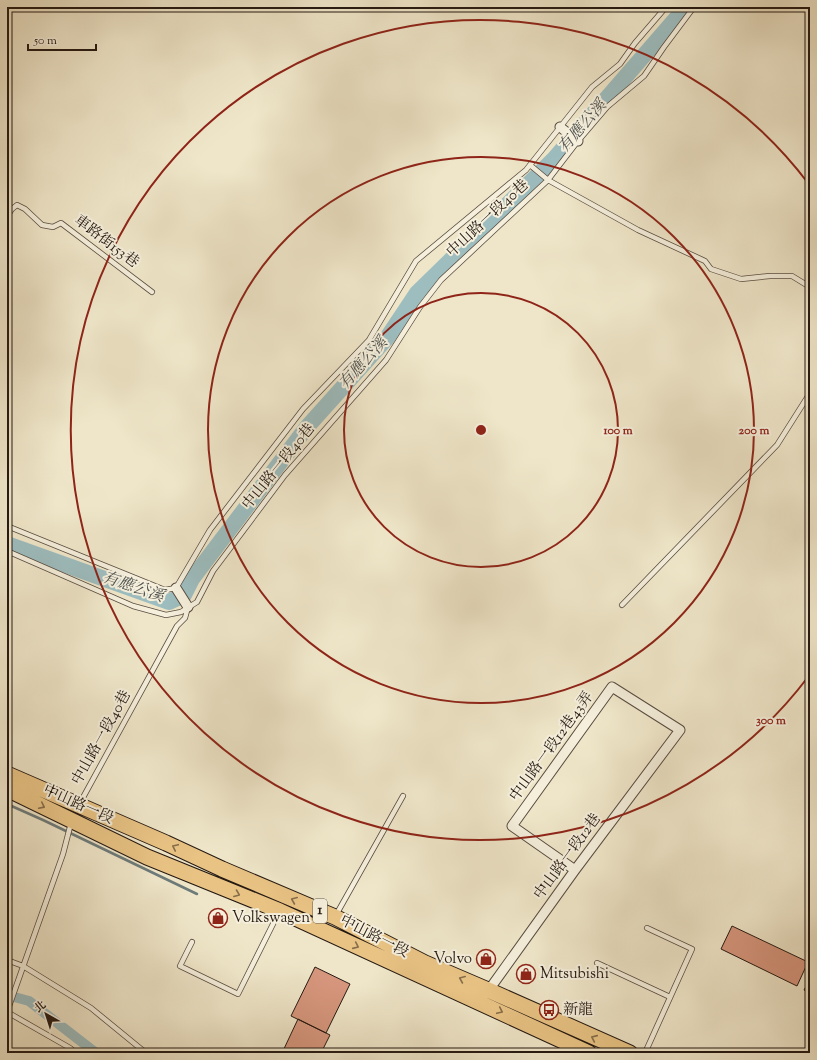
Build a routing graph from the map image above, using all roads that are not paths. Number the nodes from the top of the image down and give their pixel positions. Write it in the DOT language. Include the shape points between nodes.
graph roads {
  1 [pos="666,7"];
  2 [pos="694,7"];
  3 [pos="560,127"];
  4 [pos="578,141"];
  5 [pos="530,165"];
  6 [pos="548,180"];
  7 [pos="7,216"];
  8 [pos="810,287"];
  9 [pos="152,292"];
  10 [pos="810,393"];
  11 [pos="7,526"];
  12 [pos="7,551"];
  13 [pos="176,588"];
  14 [pos="622,605"];
  15 [pos="188,608"];
  16 [pos="680,730"];
  17 [pos="7,774"];
  18 [pos="7,789"];
  19 [pos="403,796"];
  20 [pos="79,805"];
  21 [pos="72,820"];
  22 [pos="222,869"];
  23 [pos="575,870"];
  24 [pos="215,884"];
  25 [pos="280,911"];
  26 [pos="335,917"];
  27 [pos="647,928"];
  28 [pos="192,942"];
  29 [pos="7,960"];
  30 [pos="597,963"];
  31 [pos="23,966"];
  32 [pos="485,996"];
  33 [pos="670,997"];
  34 [pos="8,1011"];
  35 [pos="76,1053"];
  36 [pos="146,1053"];
  37 [pos="589,1053"];
  38 [pos="630,1053"];
  39 [pos="645,1053"];
  1 -- 3 [label="lane, 中山路一段40巷" via="620,64 592,87"];
  2 -- 4 [label="lane, 中山路一段40巷" via="644,76 607,107"];
  3 -- 4 [label="street"];
  3 -- 5 [label="lane, 中山路一段40巷"];
  4 -- 6 [label="lane, 中山路一段40巷"];
  5 -- 6 [label="lane"];
  5 -- 13 [label="lane, 中山路一段40巷" via="416,261 369,340 303,409 210,530"];
  6 -- 8 [label="lane, 中山路一段40巷" via="638,230 704,260 711,269 741,279 792,276"];
  6 -- 15 [label="lane, 中山路一段40巷" via="441,280 420,307 386,360 285,474 213,571 197,602"];
  7 -- 9 [label="lane, 車路街153巷" via="17,205 42,224 53,227 61,223"];
  10 -- 14 [label="lane" via="777,445"];
  11 -- 13 [label="lane" via="165,590"];
  12 -- 15 [label="lane" via="133,606 166,615"];
  13 -- 15 [label="street"];
  15 -- 20 [label="lane, 中山路一段40巷" via="185,618 177,626"];
  16 -- 23 [label="street, 中山路一段12巷"];
  16 -- 23 [label="street, 中山路一段12巷43弄" via="612,687 512,826"];
  17 -- 20 [label="main road, 中山路一段 / 1"];
  18 -- 21 [label="main road, 中山路一段 / 1, one-way"];
  19 -- 26 [label="lane"];
  22 -- 20 [label="main road, 中山路一段 / 1, one-way"];
  21 -- 24 [label="main road, 中山路一段 / 1" via="147,857"];
  21 -- 31 [label="lane" via="63,854"];
  22 -- 24 [label="main road"];
  26 -- 22 [label="main road, 中山路一段 / 1, one-way"];
  23 -- 32 [label="street, 中山路一段12巷"];
  24 -- 25 [label="main road, 中山路一段 / 1, one-way"];
  25 -- 28 [label="lane" via="238,994 180,966"];
  25 -- 32 [label="main road, 中山路一段 / 1, one-way"];
  32 -- 26 [label="main road, 中山路一段 / 1, one-way"];
  27 -- 33 [label="lane" via="692,949"];
  29 -- 31 [label="lane"];
  30 -- 33 [label="lane"];
  31 -- 34 [label="lane"];
  31 -- 36 [label="lane" via="91,1008"];
  32 -- 37 [label="main road, 中山路一段 / 1, one-way"];
  38 -- 32 [label="main road, 中山路一段 / 1, one-way"];
  33 -- 39 [label="lane"];
  34 -- 35 [label="lane"];
}
